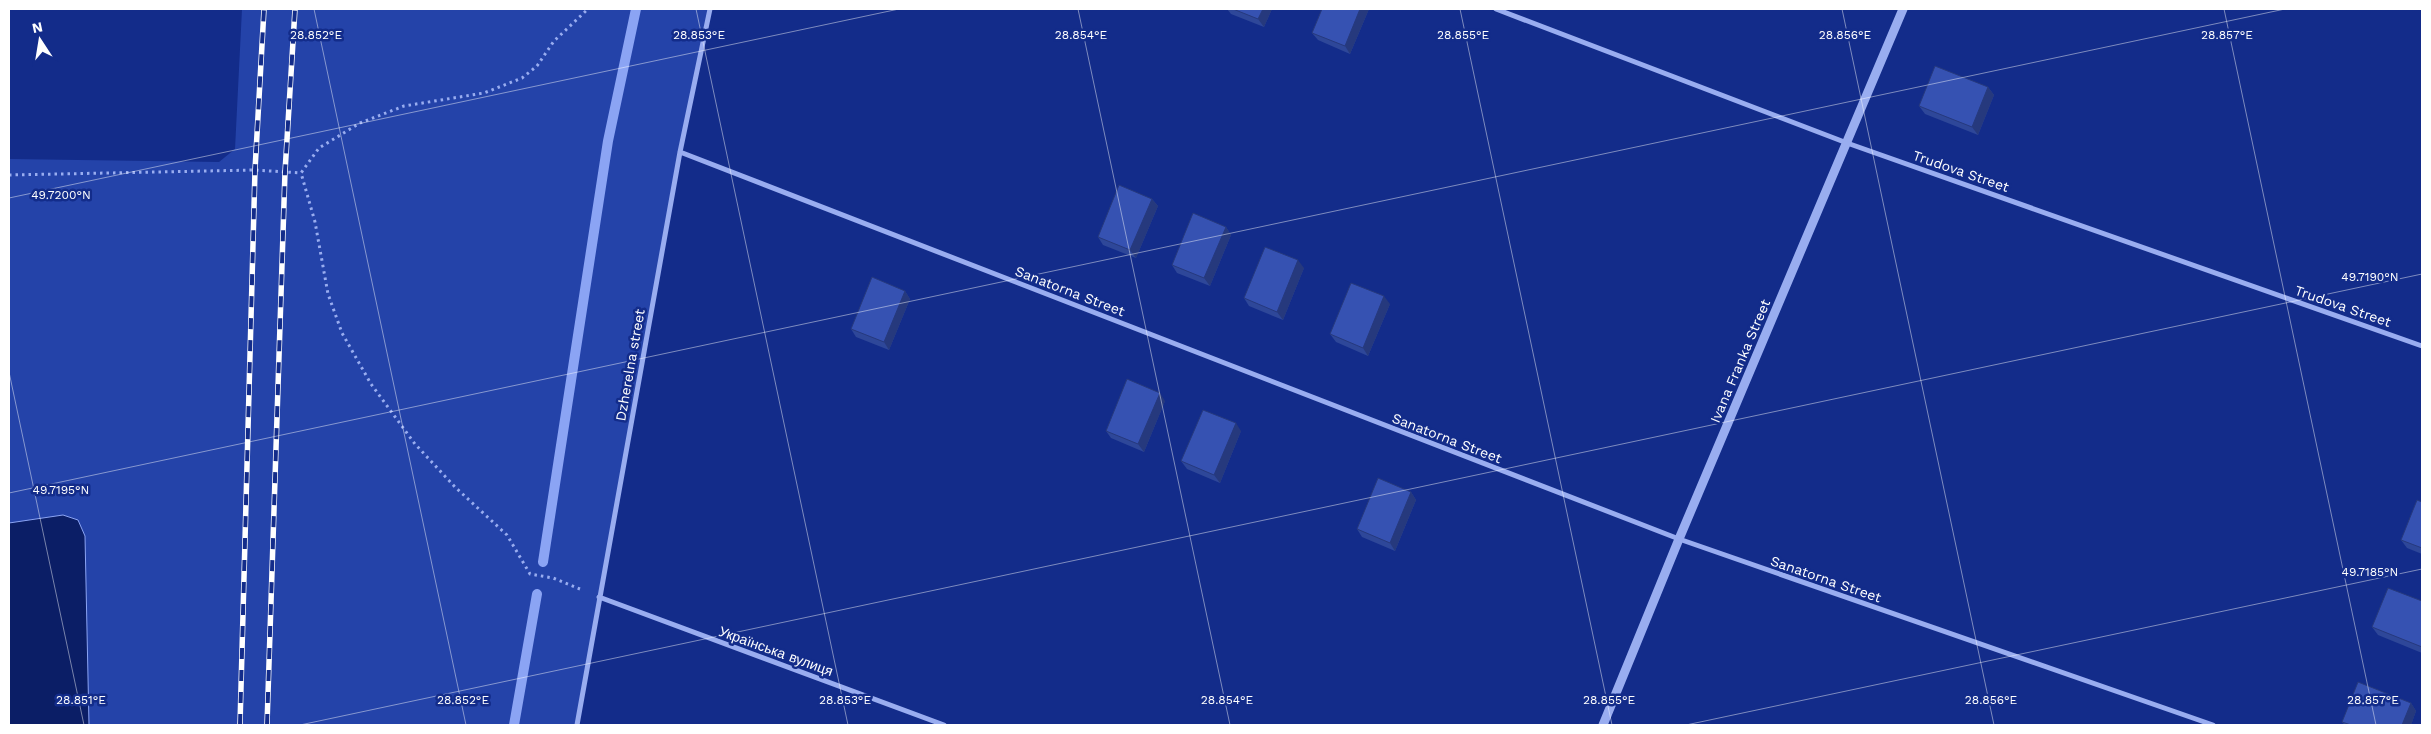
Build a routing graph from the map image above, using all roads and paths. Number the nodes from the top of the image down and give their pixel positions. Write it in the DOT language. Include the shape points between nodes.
graph roads {
  1 [pos="588,9"];
  2 [pos="710,9"];
  3 [pos="1496,9"];
  4 [pos="1903,9"];
  5 [pos="1847,143"];
  6 [pos="680,152"];
  7 [pos="302,173"];
  8 [pos="9,174"];
  9 [pos="2422,346"];
  10 [pos="1679,540"];
  11 [pos="599,597"];
  12 [pos="577,725"];
  13 [pos="944,725"];
  14 [pos="1603,725"];
  15 [pos="2213,725"];
  1 -- 7 [label="path" via="554,41 537,66 522,78 484,93 404,106 360,123 319,148"];
  2 -- 6 [label="street, Dzherelna street"];
  3 -- 5 [label="street, Trudova Street"];
  4 -- 5 [label="street, Ivana Franka Street"];
  5 -- 9 [label="street, Trudova Street"];
  5 -- 10 [label="street, Ivana Franka Street"];
  6 -- 10 [label="street, Sanatorna Street"];
  6 -- 11 [label="street, Dzherelna street"];
  7 -- 8 [label="path" via="256,170"];
  7 -- 11 [label="path" via="328,294 342,333 370,384 415,444 507,535 530,574 553,578"];
  10 -- 14 [label="street, Ivana Franka Street"];
  10 -- 15 [label="street, Sanatorna Street"];
  11 -- 12 [label="street, Dzherelna street"];
  11 -- 13 [label="street, Українська вулиця"];
}
